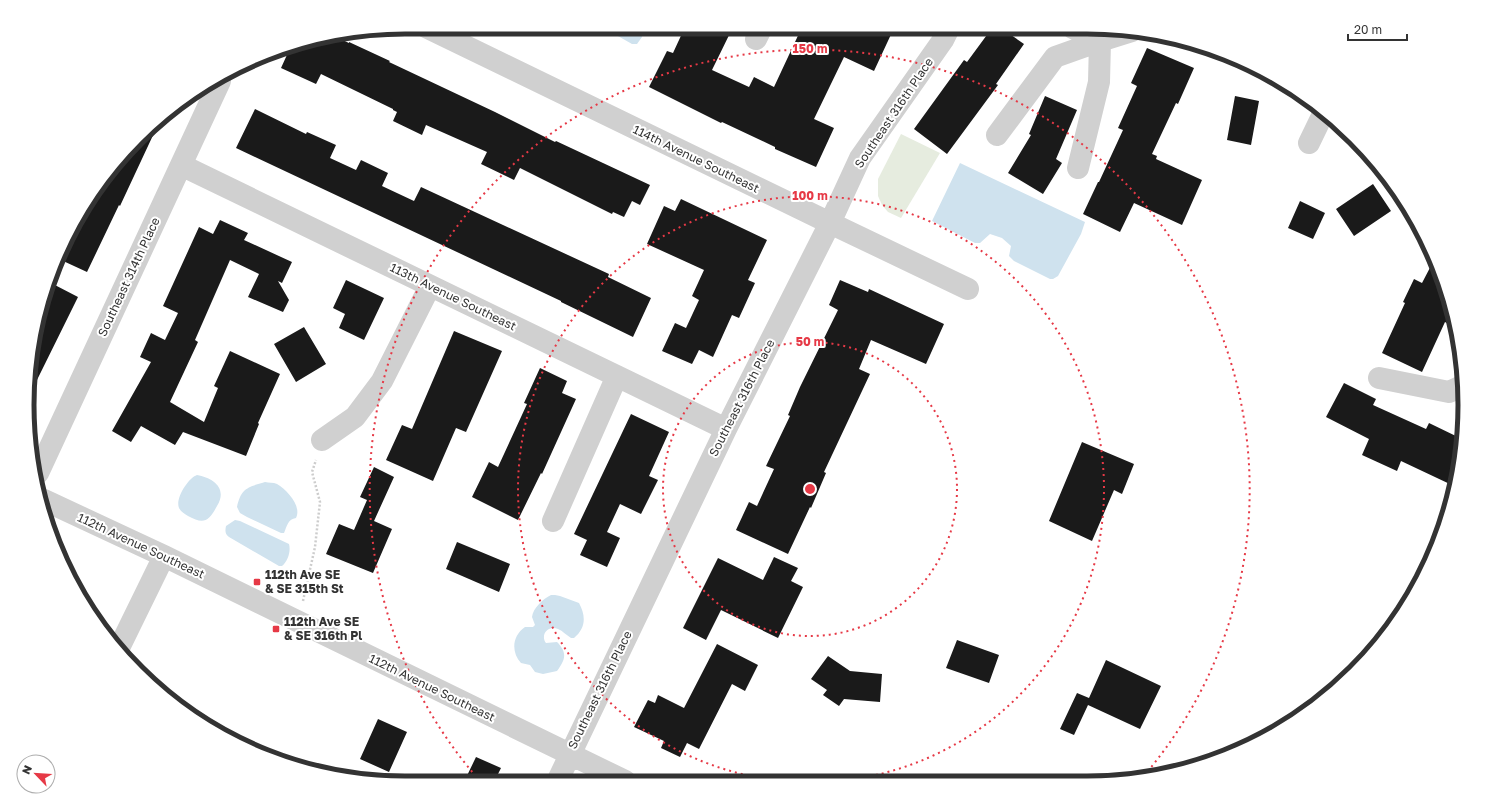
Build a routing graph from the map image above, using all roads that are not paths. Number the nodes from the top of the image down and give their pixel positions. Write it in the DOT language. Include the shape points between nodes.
graph roads {
  1 [pos="440,34"];
  2 [pos="946,34"];
  3 [pos="1085,34"];
  4 [pos="1117,36"];
  5 [pos="1100,41"];
  6 [pos="218,84"];
  7 [pos="1321,118"];
  8 [pos="997,135"];
  9 [pos="1309,143"];
  10 [pos="181,165"];
  11 [pos="1078,168"];
  12 [pos="830,224"];
  13 [pos="430,286"];
  14 [pos="968,289"];
  15 [pos="617,376"];
  16 [pos="1379,378"];
  17 [pos="1457,388"];
  18 [pos="726,429"];
  19 [pos="322,440"];
  20 [pos="40,469"];
  21 [pos="47,501"];
  22 [pos="553,521"];
  23 [pos="164,556"];
  24 [pos="121,644"];
  25 [pos="569,755"];
  26 [pos="560,776"];
  27 [pos="614,776"];
  1 -- 12 [label="street, 114th Avenue Southeast"];
  2 -- 12 [label="street, Southeast 316th Place" via="860,158"];
  3 -- 5 [label="street"];
  4 -- 5 [label="street"];
  5 -- 8 [label="street" via="1055,57"];
  5 -- 11 [label="street" via="1099,82"];
  6 -- 10 [label="street, Southeast 314th Place"];
  7 -- 9 [label="street"];
  10 -- 13 [label="street, 113th Avenue Southeast"];
  10 -- 20 [label="street, Southeast 314th Place"];
  12 -- 14 [label="street, 114th Avenue Southeast"];
  12 -- 18 [label="street, Southeast 316th Place"];
  13 -- 15 [label="street, 113th Avenue Southeast"];
  13 -- 19 [label="street" via="382,381 355,417"];
  15 -- 18 [label="street, 113th Avenue Southeast"];
  15 -- 22 [label="street"];
  16 -- 17 [label="street" via="1449,392"];
  18 -- 25 [label="street, Southeast 316th Place"];
  21 -- 23 [label="street, 112th Avenue Southeast"];
  23 -- 24 [label="street"];
  23 -- 25 [label="street, 112th Avenue Southeast"];
  25 -- 26 [label="street, Southeast 316th Place"];
  25 -- 27 [label="street, 112th Avenue Southeast"];
}
